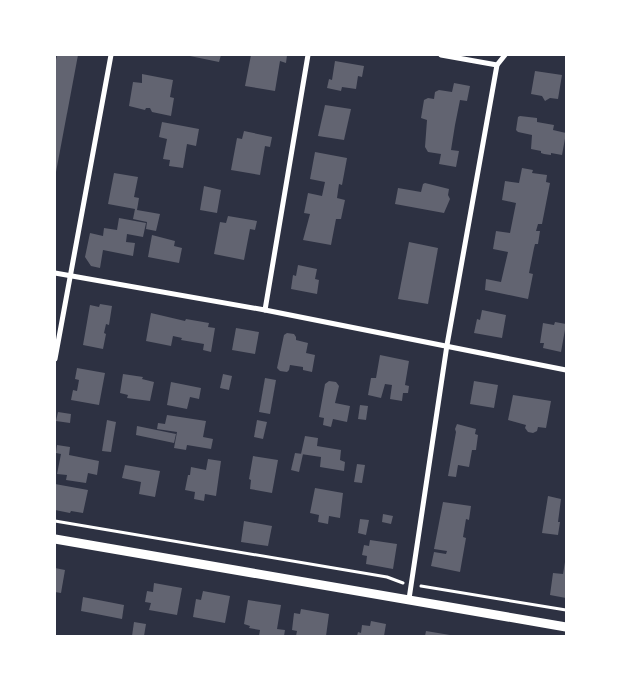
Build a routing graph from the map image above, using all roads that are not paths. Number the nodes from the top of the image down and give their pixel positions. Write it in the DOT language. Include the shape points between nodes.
graph roads {
  1 [pos="111,55"];
  2 [pos="308,55"];
  3 [pos="442,55"];
  4 [pos="505,55"];
  5 [pos="498,66"];
  6 [pos="55,273"];
  7 [pos="70,276"];
  8 [pos="264,310"];
  9 [pos="447,345"];
  10 [pos="55,358"];
  11 [pos="566,370"];
  12 [pos="55,539"];
  13 [pos="410,599"];
  14 [pos="566,626"];
  1 -- 7 [label="street"];
  2 -- 8 [label="street"];
  3 -- 5 [label="street"];
  4 -- 5 [label="street"];
  5 -- 9 [label="street"];
  6 -- 7 [label="street"];
  7 -- 8 [label="street"];
  7 -- 10 [label="street"];
  8 -- 9 [label="street"];
  9 -- 11 [label="street"];
  9 -- 13 [label="street"];
  12 -- 13 [label="street"];
  13 -- 14 [label="street"];
}
